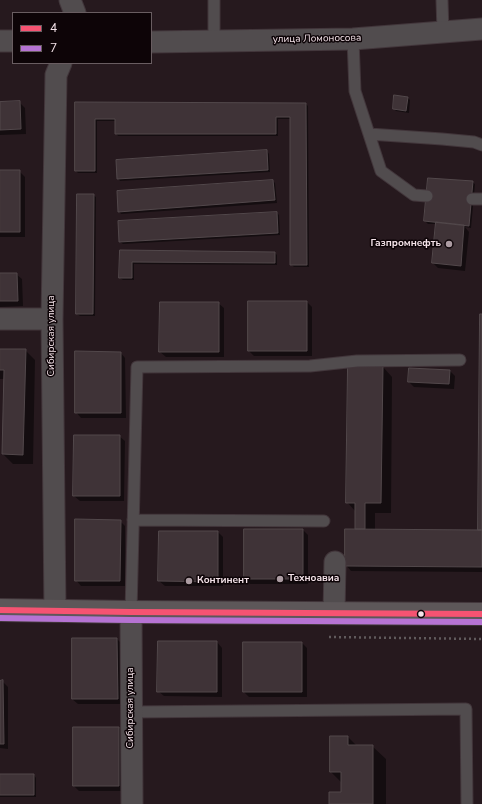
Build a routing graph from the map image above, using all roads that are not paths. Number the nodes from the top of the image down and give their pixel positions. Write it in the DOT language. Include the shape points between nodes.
graph roads {
  1 [pos="70,0"];
  2 [pos="214,0"];
  3 [pos="442,0"];
  4 [pos="75,12"];
  5 [pos="482,29"];
  6 [pos="443,32"];
  7 [pos="353,39"];
  8 [pos="0,41"];
  9 [pos="12,41"];
  10 [pos="214,41"];
  11 [pos="152,42"];
  12 [pos="61,64"];
  13 [pos="369,134"];
  14 [pos="482,145"];
  15 [pos="427,196"];
  16 [pos="0,319"];
  17 [pos="52,320"];
  18 [pos="460,360"];
  19 [pos="133,520"];
  20 [pos="324,521"];
  21 [pos="335,562"];
  22 [pos="0,610"];
  23 [pos="55,611"];
  24 [pos="131,612"];
  25 [pos="334,613"];
  26 [pos="482,614"];
  27 [pos="131,712"];
  28 [pos="132,804"];
  29 [pos="467,804"];
  1 -- 4 [label="street"];
  2 -- 10 [label="lane"];
  3 -- 6 [label="lane"];
  5 -- 6 [label="street, улица Ломоносова"];
  6 -- 7 [label="street, улица Ломоносова"];
  7 -- 10 [label="street, улица Ломоносова"];
  7 -- 13 [label="lane" via="355,90"];
  8 -- 9 [label="street"];
  10 -- 11 [label="street, улица Ломоносова"];
  12 -- 17 [label="street, Сибирская улица" via="56,75"];
  13 -- 14 [label="lane" via="450,139"];
  13 -- 15 [label="lane" via="381,171 414,195"];
  16 -- 17 [label="street"];
  17 -- 23 [label="street, Сибирская улица"];
  18 -- 19 [label="lane" via="357,361 310,366 137,367"];
  19 -- 20 [label="lane"];
  19 -- 24 [label="lane"];
  21 -- 25 [label="street"];
  22 -- 23 [label="street"];
  23 -- 24 [label="street"];
  24 -- 25 [label="street"];
  24 -- 27 [label="street, Сибирская улица"];
  25 -- 26 [label="street"];
  27 -- 28 [label="street, Сибирская улица"];
  27 -- 29 [label="lane" via="466,709"];
}
